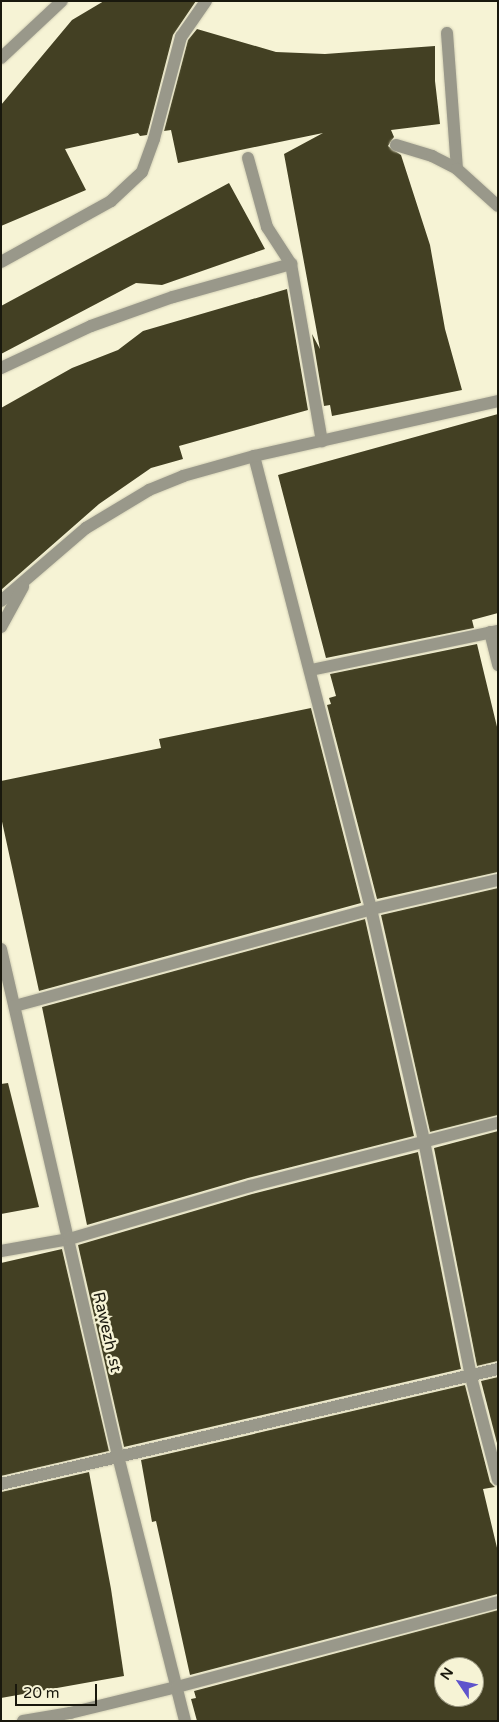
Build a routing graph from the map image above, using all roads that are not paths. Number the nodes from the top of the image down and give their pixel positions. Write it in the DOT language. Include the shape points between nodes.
graph roads {
  1 [pos="62,1"];
  2 [pos="206,1"];
  3 [pos="447,33"];
  4 [pos="1,58"];
  5 [pos="396,145"];
  6 [pos="248,158"];
  7 [pos="457,170"];
  8 [pos="498,206"];
  9 [pos="1,262"];
  10 [pos="291,264"];
  11 [pos="1,368"];
  12 [pos="498,401"];
  13 [pos="322,441"];
  14 [pos="254,456"];
  15 [pos="27,580"];
  16 [pos="1,601"];
  17 [pos="1,627"];
  18 [pos="494,632"];
  19 [pos="498,665"];
  20 [pos="311,670"];
  21 [pos="498,880"];
  22 [pos="371,910"];
  23 [pos="1,949"];
  24 [pos="15,1006"];
  25 [pos="498,1123"];
  26 [pos="424,1141"];
  27 [pos="69,1239"];
  28 [pos="1,1251"];
  29 [pos="498,1370"];
  30 [pos="472,1377"];
  31 [pos="119,1460"];
  32 [pos="498,1480"];
  33 [pos="1,1484"];
  34 [pos="498,1602"];
  35 [pos="177,1687"];
  36 [pos="23,1721"];
  37 [pos="184,1721"];
  1 -- 4 [label="street"];
  2 -- 9 [label="street" via="181,37 142,172 112,202"];
  3 -- 7 [label="street"];
  5 -- 7 [label="street" via="432,156"];
  6 -- 10 [label="street" via="268,226"];
  7 -- 8 [label="street"];
  10 -- 11 [label="street" via="173,297 91,326"];
  10 -- 13 [label="street"];
  12 -- 13 [label="street"];
  13 -- 14 [label="street"];
  14 -- 15 [label="street" via="183,476 117,508 86,528"];
  14 -- 20 [label="street"];
  15 -- 16 [label="street"];
  15 -- 17 [label="street"];
  18 -- 19 [label="street"];
  18 -- 20 [label="street"];
  20 -- 22 [label="street"];
  21 -- 22 [label="street"];
  22 -- 24 [label="street"];
  22 -- 26 [label="street"];
  23 -- 24 [label="street, Rawezh .st"];
  24 -- 27 [label="street, Rawezh .st"];
  25 -- 26 [label="street"];
  26 -- 27 [label="street" via="250,1186"];
  26 -- 30 [label="street"];
  27 -- 28 [label="street"];
  27 -- 31 [label="street, Rawezh .st"];
  29 -- 30 [label="street"];
  30 -- 31 [label="street"];
  30 -- 32 [label="street"];
  31 -- 33 [label="street"];
  31 -- 35 [label="street, Rawezh .st"];
  34 -- 35 [label="street"];
  35 -- 36 [label="street"];
  35 -- 37 [label="street, Rawezh .st"];
}
